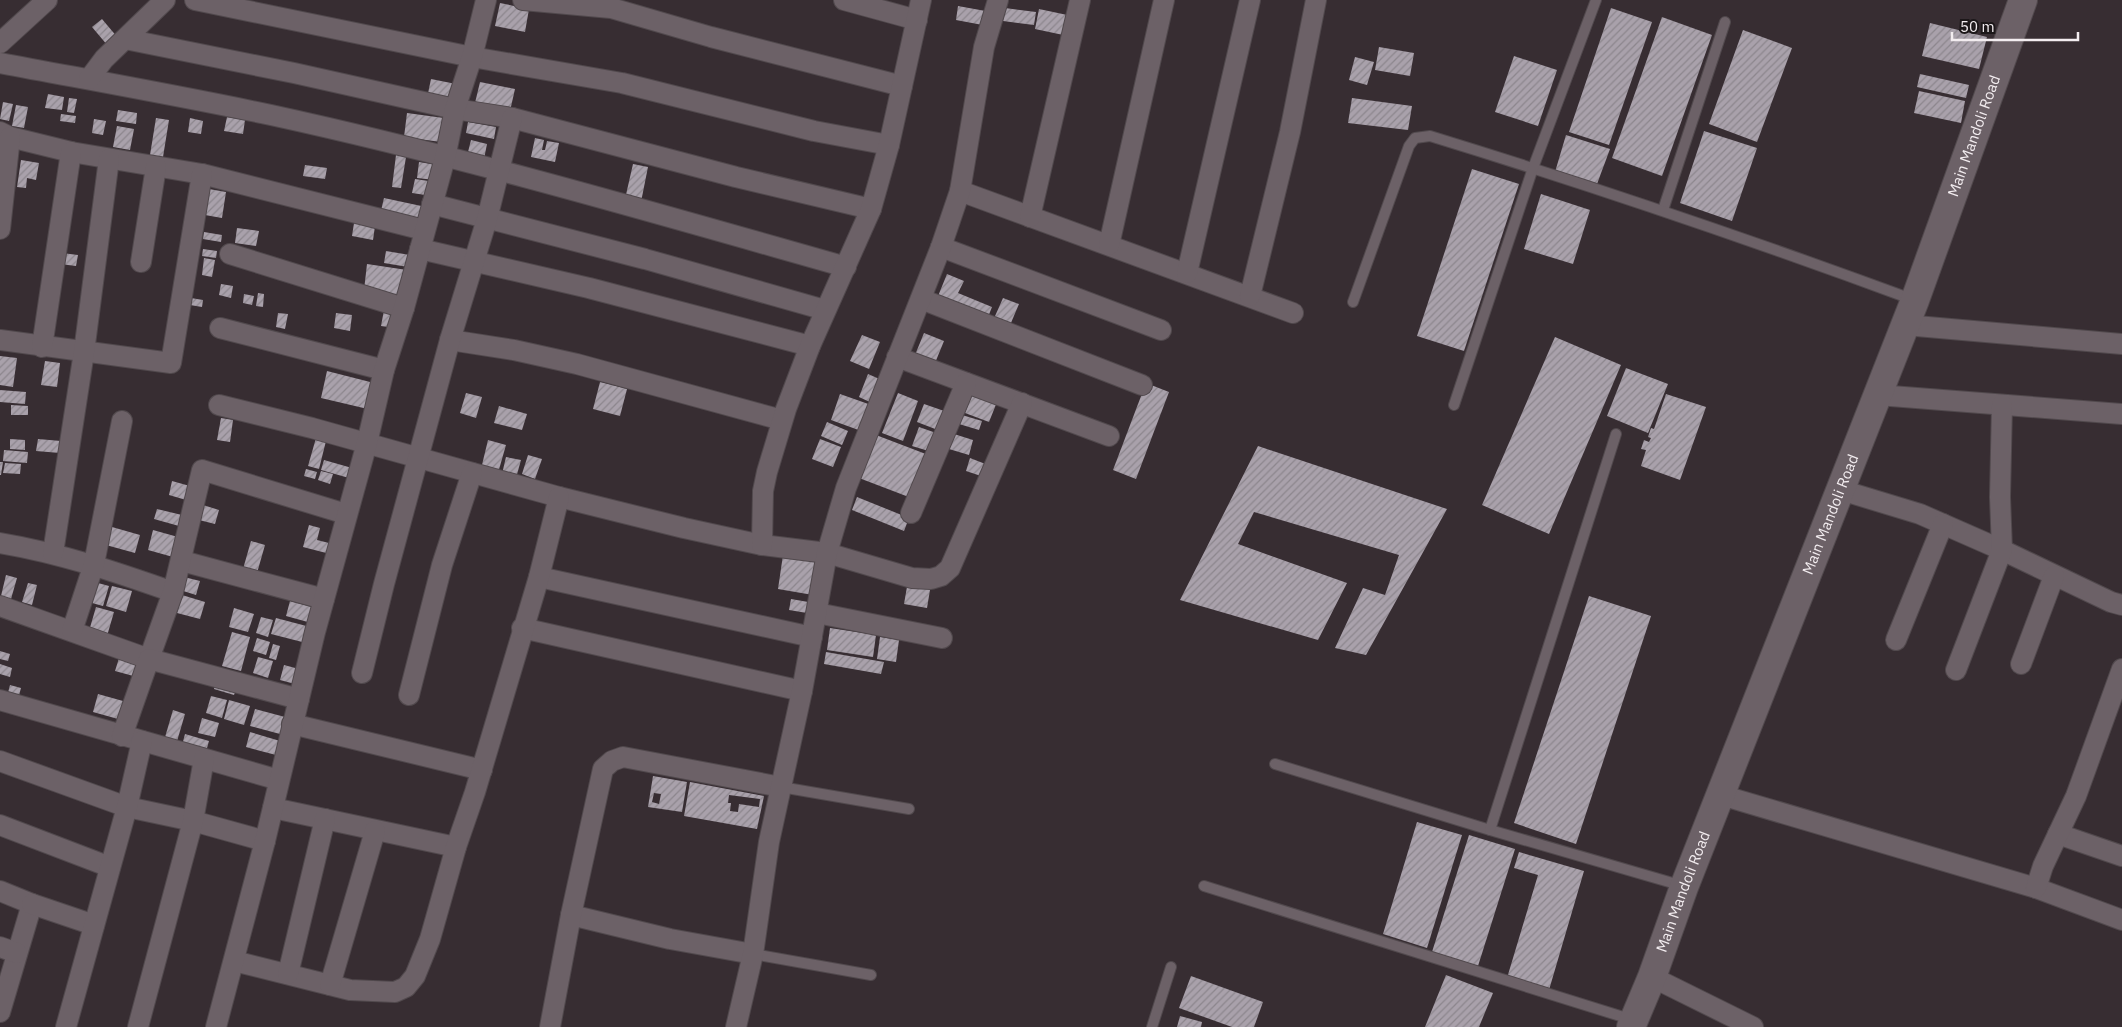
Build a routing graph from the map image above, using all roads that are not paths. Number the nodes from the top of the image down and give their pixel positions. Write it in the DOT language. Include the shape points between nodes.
graph roads {
  1 [pos="47,0"];
  2 [pos="165,0"];
  3 [pos="195,0"];
  4 [pos="486,0"];
  5 [pos="523,0"];
  6 [pos="844,0"];
  7 [pos="921,0"];
  8 [pos="998,0"];
  9 [pos="1080,0"];
  10 [pos="1164,0"];
  11 [pos="1250,0"];
  12 [pos="1316,0"];
  13 [pos="1596,0"];
  14 [pos="2023,0"];
  15 [pos="612,4"];
  16 [pos="917,20"];
  17 [pos="1724,22"];
  18 [pos="125,39"];
  19 [pos="0,43"];
  20 [pos="472,57"];
  21 [pos="0,63"];
  22 [pos="89,79"];
  23 [pos="902,86"];
  24 [pos="455,109"];
  25 [pos="512,118"];
  26 [pos="5,141"];
  27 [pos="889,145"];
  28 [pos="71,152"];
  29 [pos="445,158"];
  30 [pos="109,159"];
  31 [pos="156,167"];
  32 [pos="1533,168"];
  33 [pos="499,172"];
  34 [pos="202,174"];
  35 [pos="960,191"];
  36 [pos="432,204"];
  37 [pos="871,209"];
  38 [pos="1663,210"];
  39 [pos="1030,217"];
  40 [pos="487,219"];
  41 [pos="0,229"];
  42 [pos="422,240"];
  43 [pos="1109,245"];
  44 [pos="941,247"];
  45 [pos="230,254"];
  46 [pos="474,261"];
  47 [pos="141,262"];
  48 [pos="846,267"];
  49 [pos="1187,273"];
  50 [pos="1250,296"];
  51 [pos="921,300"];
  52 [pos="1915,300"];
  53 [pos="1353,302"];
  54 [pos="404,308"];
  55 [pos="825,310"];
  56 [pos="1293,313"];
  57 [pos="1905,325"];
  58 [pos="220,328"];
  59 [pos="1161,330"];
  60 [pos="0,340"];
  61 [pos="450,340"];
  62 [pos="2122,344"];
  63 [pos="810,346"];
  64 [pos="42,347"];
  65 [pos="84,352"];
  66 [pos="897,357"];
  67 [pos="384,370"];
  68 [pos="966,383"];
  69 [pos="1142,385"];
  70 [pos="1878,395"];
  71 [pos="1022,403"];
  72 [pos="219,405"];
  73 [pos="1454,405"];
  74 [pos="2002,405"];
  75 [pos="2122,414"];
  76 [pos="782,420"];
  77 [pos="122,421"];
  78 [pos="1616,434"];
  79 [pos="1109,436"];
  80 [pos="367,443"];
  81 [pos="419,458"];
  82 [pos="472,473"];
  83 [pos="1841,490"];
  84 [pos="559,497"];
  85 [pos="911,513"];
  86 [pos="346,514"];
  87 [pos="1943,524"];
  88 [pos="0,543"];
  89 [pos="762,545"];
  90 [pos="2002,550"];
  91 [pos="53,553"];
  92 [pos="827,553"];
  93 [pos="182,561"];
  94 [pos="94,564"];
  95 [pos="2054,576"];
  96 [pos="539,577"];
  97 [pos="173,592"];
  98 [pos="324,599"];
  99 [pos="2122,605"];
  100 [pos="0,606"];
  101 [pos="817,613"];
  102 [pos="522,628"];
  103 [pos="72,631"];
  104 [pos="812,637"];
  105 [pos="942,638"];
  106 [pos="1896,640"];
  107 [pos="149,659"];
  108 [pos="2021,664"];
  109 [pos="2122,669"];
  110 [pos="1956,670"];
  111 [pos="362,673"];
  112 [pos="802,691"];
  113 [pos="409,695"];
  114 [pos="299,698"];
  115 [pos="0,700"];
  116 [pos="293,723"];
  117 [pos="122,736"];
  118 [pos="142,741"];
  119 [pos="204,759"];
  120 [pos="0,761"];
  121 [pos="1275,764"];
  122 [pos="482,770"];
  123 [pos="279,780"];
  124 [pos="780,787"];
  125 [pos="1721,795"];
  126 [pos="126,806"];
  127 [pos="272,808"];
  128 [pos="909,809"];
  129 [pos="325,819"];
  130 [pos="193,821"];
  131 [pos="0,825"];
  132 [pos="1490,830"];
  133 [pos="375,832"];
  134 [pos="2058,834"];
  135 [pos="265,841"];
  136 [pos="456,847"];
  137 [pos="2122,856"];
  138 [pos="110,867"];
  139 [pos="1204,886"];
  140 [pos="1684,887"];
  141 [pos="2036,888"];
  142 [pos="0,891"];
  143 [pos="32,904"];
  144 [pos="571,915"];
  145 [pos="2122,920"];
  146 [pos="94,925"];
  147 [pos="8,950"];
  148 [pos="753,954"];
  149 [pos="234,961"];
  150 [pos="1171,967"];
  151 [pos="288,974"];
  152 [pos="871,975"];
  153 [pos="1652,977"];
  154 [pos="330,985"];
  155 [pos="1,1002"];
  156 [pos="1633,1024"];
  157 [pos="66,1027"];
  158 [pos="138,1027"];
  159 [pos="216,1027"];
  160 [pos="550,1027"];
  161 [pos="736,1027"];
  162 [pos="1152,1027"];
  163 [pos="1753,1027"];
  1 -- 19 [label="street"];
  2 -- 18 [label="street"];
  3 -- 20 [label="street"];
  4 -- 20 [label="street"];
  5 -- 15 [label="street"];
  6 -- 16 [label="street"];
  7 -- 16 [label="street"];
  8 -- 35 [label="street" via="982,55"];
  9 -- 39 [label="street"];
  10 -- 43 [label="street"];
  11 -- 49 [label="street"];
  12 -- 50 [label="street" via="1290,132"];
  13 -- 32 [label="lane"];
  14 -- 52 [label="street, Main Mandoli Road"];
  15 -- 23 [label="street" via="711,37"];
  16 -- 23 [label="street"];
  17 -- 38 [label="lane"];
  18 -- 22 [label="street"];
  18 -- 24 [label="street" via="294,72"];
  20 -- 24 [label="street"];
  20 -- 27 [label="street" via="622,83"];
  21 -- 22 [label="street"];
  22 -- 29 [label="street" via="271,115"];
  23 -- 27 [label="street"];
  24 -- 25 [label="street"];
  24 -- 29 [label="street"];
  25 -- 33 [label="street"];
  25 -- 37 [label="street" via="736,178"];
  26 -- 28 [label="street"];
  26 -- 41 [label="street"];
  27 -- 37 [label="street"];
  28 -- 30 [label="street"];
  28 -- 64 [label="street"];
  29 -- 33 [label="street"];
  29 -- 36 [label="street"];
  30 -- 31 [label="street"];
  30 -- 65 [label="street"];
  31 -- 34 [label="street"];
  31 -- 47 [label="street"];
  32 -- 38 [label="lane"];
  32 -- 53 [label="lane" via="1430,136 1415,138 1409,146"];
  32 -- 73 [label="lane"];
  33 -- 40 [label="street"];
  33 -- 48 [label="street"];
  34 -- 42 [label="street"];
  34 -- 65 [label="street" via="172,363"];
  35 -- 39 [label="street"];
  35 -- 44 [label="street"];
  36 -- 40 [label="street"];
  36 -- 42 [label="street"];
  37 -- 48 [label="street"];
  38 -- 52 [label="lane"];
  39 -- 43 [label="street"];
  40 -- 46 [label="street"];
  40 -- 55 [label="street"];
  42 -- 46 [label="street"];
  42 -- 54 [label="street"];
  43 -- 49 [label="street"];
  44 -- 51 [label="street"];
  44 -- 59 [label="street"];
  45 -- 54 [label="street"];
  46 -- 61 [label="street"];
  46 -- 63 [label="street"];
  48 -- 55 [label="street"];
  49 -- 50 [label="street"];
  50 -- 56 [label="street"];
  51 -- 66 [label="street"];
  51 -- 69 [label="street"];
  52 -- 57 [label="street, Main Mandoli Road"];
  54 -- 67 [label="street"];
  55 -- 63 [label="street"];
  57 -- 62 [label="street"];
  57 -- 70 [label="street, Main Mandoli Road"];
  58 -- 67 [label="street"];
  60 -- 64 [label="street"];
  61 -- 76 [label="street" via="577,364"];
  61 -- 81 [label="street"];
  63 -- 76 [label="street"];
  64 -- 65 [label="street"];
  65 -- 91 [label="street"];
  66 -- 68 [label="street"];
  66 -- 92 [label="street" via="846,488"];
  67 -- 80 [label="street"];
  68 -- 71 [label="street"];
  68 -- 85 [label="street"];
  70 -- 74 [label="street"];
  70 -- 83 [label="street, Main Mandoli Road"];
  71 -- 79 [label="street"];
  71 -- 92 [label="street" via="959,550 950,568 941,576 912,578"];
  72 -- 80 [label="street"];
  74 -- 75 [label="street"];
  74 -- 90 [label="street"];
  76 -- 89 [label="street" via="763,491"];
  77 -- 94 [label="street"];
  78 -- 132 [label="lane"];
  80 -- 81 [label="street"];
  80 -- 86 [label="street"];
  81 -- 82 [label="street"];
  81 -- 111 [label="street"];
  82 -- 84 [label="street"];
  82 -- 113 [label="street" via="442,565"];
  83 -- 87 [label="street"];
  83 -- 125 [label="street, Main Mandoli Road"];
  84 -- 89 [label="street"];
  84 -- 96 [label="street"];
  86 -- 93 [label="street" via="202,470"];
  86 -- 98 [label="street"];
  87 -- 90 [label="street"];
  87 -- 106 [label="street"];
  88 -- 91 [label="street"];
  89 -- 92 [label="street"];
  90 -- 95 [label="street"];
  90 -- 110 [label="street"];
  91 -- 94 [label="street"];
  92 -- 101 [label="street"];
  93 -- 97 [label="street"];
  93 -- 98 [label="street"];
  94 -- 97 [label="street"];
  94 -- 103 [label="street"];
  95 -- 99 [label="street"];
  95 -- 108 [label="street"];
  96 -- 102 [label="street"];
  96 -- 104 [label="street"];
  97 -- 107 [label="street"];
  98 -- 114 [label="street"];
  100 -- 103 [label="street"];
  101 -- 104 [label="street"];
  101 -- 105 [label="street"];
  102 -- 112 [label="street"];
  102 -- 122 [label="street"];
  103 -- 107 [label="street"];
  104 -- 112 [label="street"];
  107 -- 114 [label="street"];
  107 -- 117 [label="street"];
  109 -- 134 [label="street" via="2076,796"];
  112 -- 124 [label="street"];
  114 -- 116 [label="street"];
  115 -- 117 [label="street"];
  116 -- 122 [label="street"];
  116 -- 123 [label="street"];
  117 -- 118 [label="street"];
  118 -- 119 [label="street"];
  118 -- 126 [label="street"];
  119 -- 123 [label="street"];
  119 -- 130 [label="street"];
  120 -- 126 [label="street"];
  121 -- 132 [label="lane"];
  122 -- 136 [label="street"];
  123 -- 127 [label="street"];
  124 -- 128 [label="lane"];
  124 -- 144 [label="street" via="623,757 612,761 603,769 600,778"];
  124 -- 148 [label="street"];
  125 -- 140 [label="street, Main Mandoli Road"];
  125 -- 141 [label="street"];
  126 -- 130 [label="street"];
  126 -- 138 [label="street"];
  127 -- 129 [label="street"];
  127 -- 135 [label="street"];
  129 -- 133 [label="street"];
  129 -- 151 [label="street"];
  130 -- 135 [label="street"];
  130 -- 158 [label="street"];
  131 -- 138 [label="street"];
  132 -- 140 [label="lane"];
  133 -- 136 [label="street"];
  133 -- 154 [label="street"];
  134 -- 137 [label="street"];
  134 -- 141 [label="street"];
  135 -- 149 [label="street"];
  136 -- 154 [label="street" via="430,939 415,976 406,987 395,992 350,990"];
  138 -- 146 [label="street"];
  139 -- 156 [label="lane"];
  140 -- 153 [label="street, Main Mandoli Road"];
  141 -- 145 [label="street"];
  142 -- 143 [label="street"];
  143 -- 146 [label="street"];
  143 -- 147 [label="street"];
  144 -- 148 [label="street" via="670,939"];
  144 -- 160 [label="street"];
  146 -- 157 [label="street"];
  147 -- 155 [label="street"];
  148 -- 152 [label="lane"];
  148 -- 161 [label="street"];
  149 -- 151 [label="street"];
  149 -- 159 [label="street"];
  150 -- 162 [label="lane"];
  151 -- 154 [label="street"];
  153 -- 156 [label="street, Main Mandoli Road"];
  153 -- 163 [label="street"];
}
